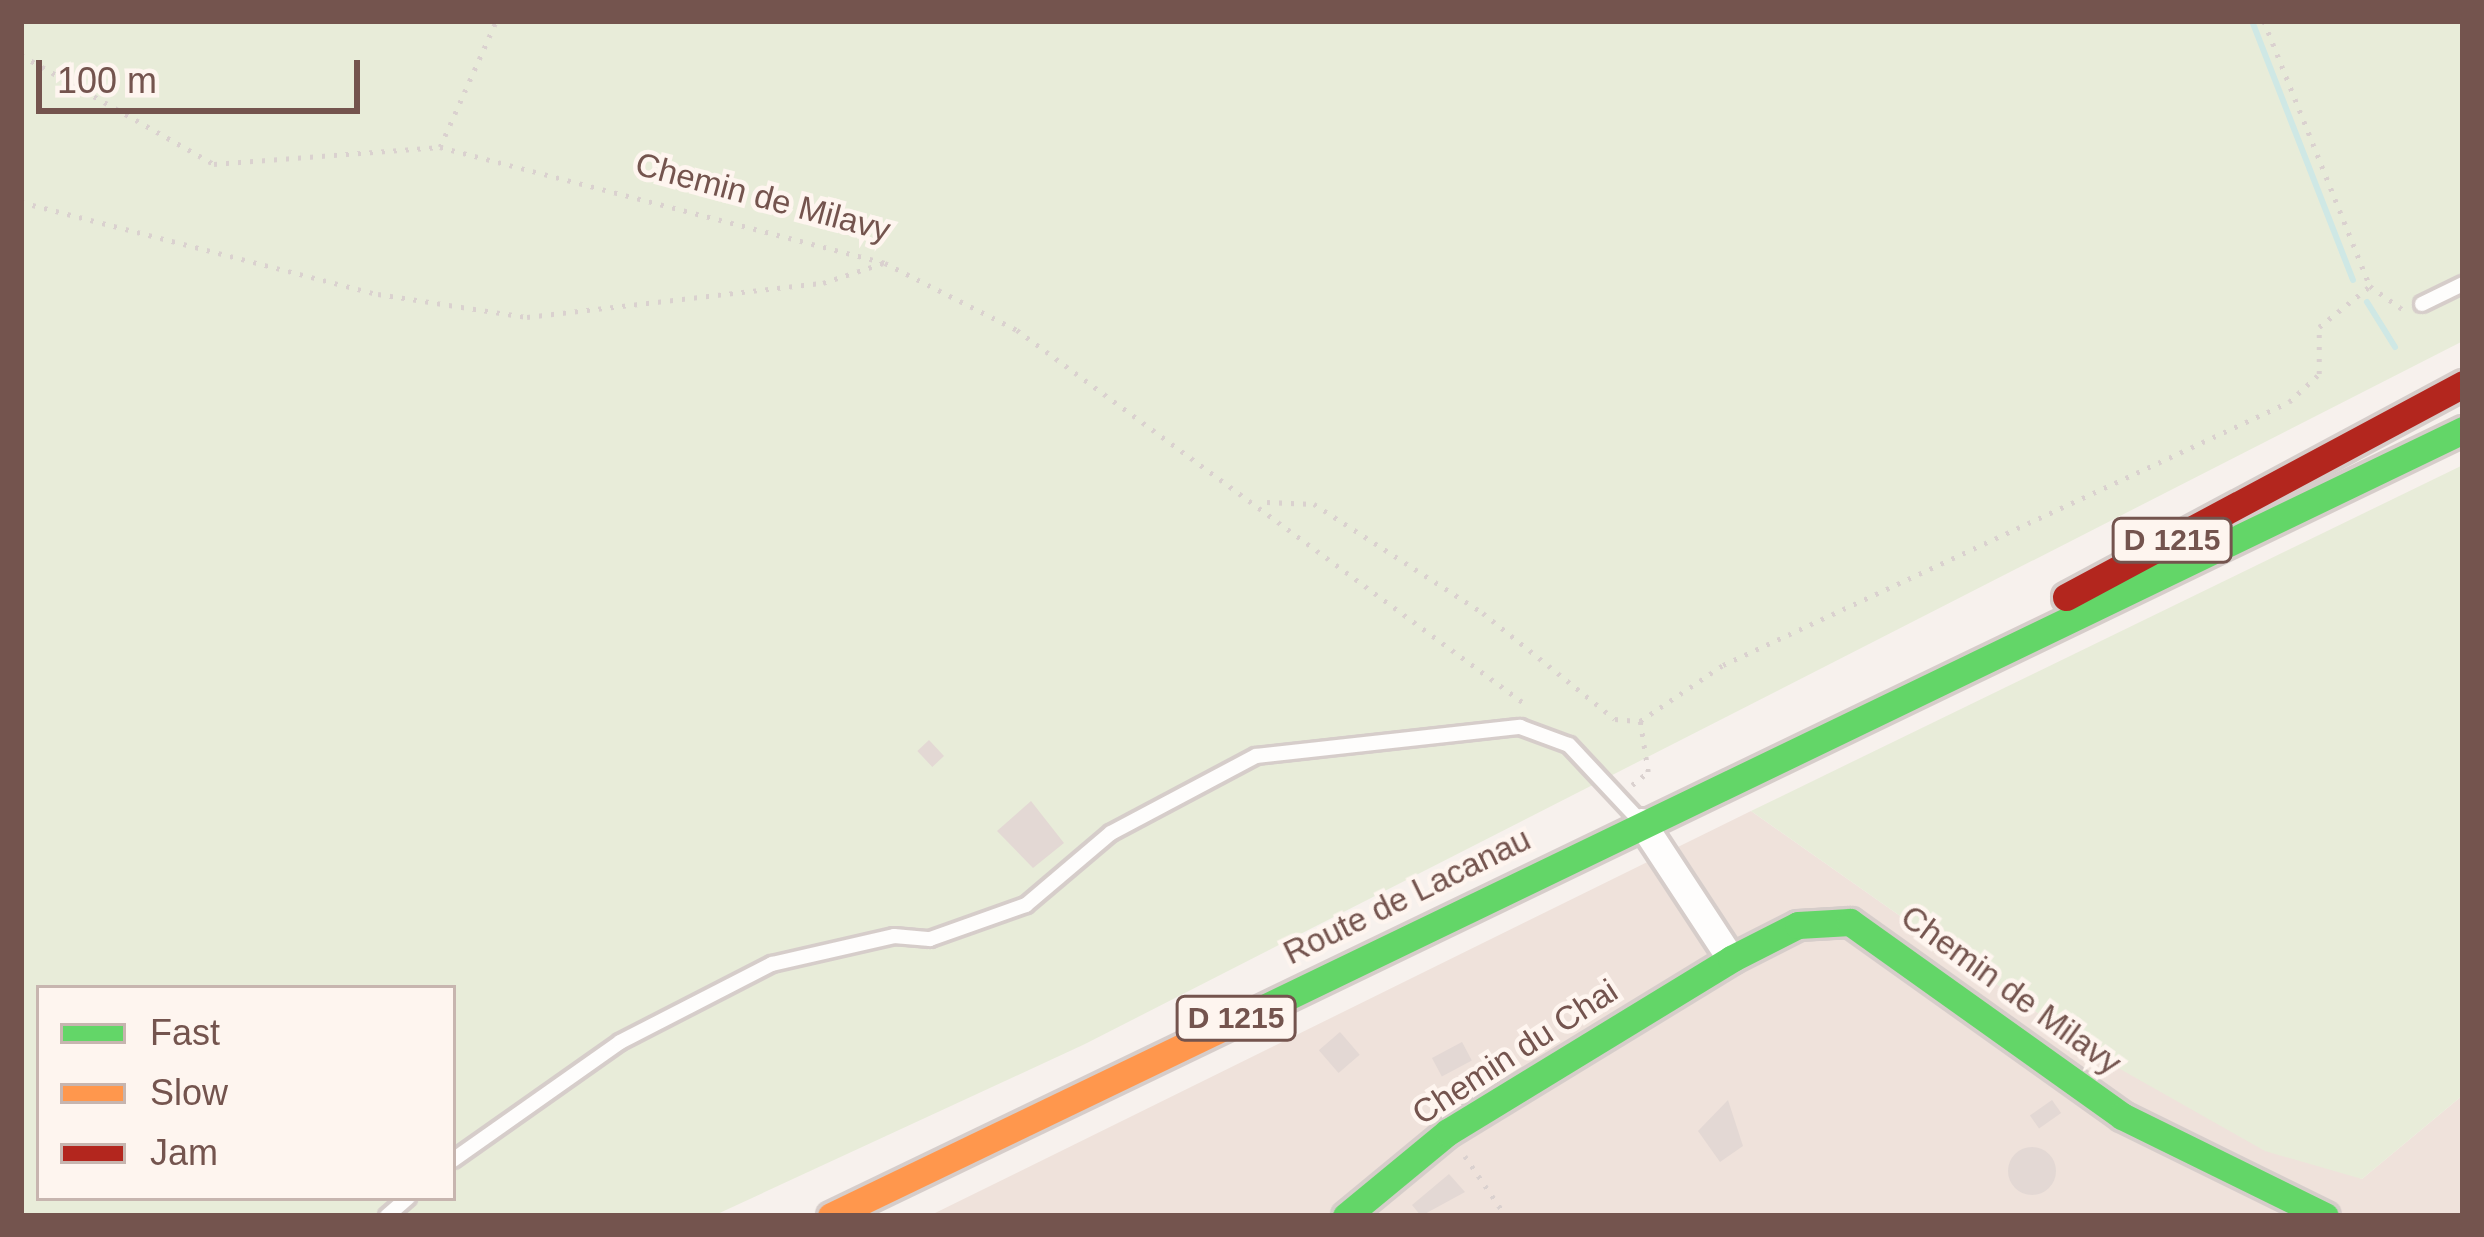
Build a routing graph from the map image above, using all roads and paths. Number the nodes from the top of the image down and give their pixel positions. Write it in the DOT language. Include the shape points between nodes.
graph roads {
  1 [pos="496,21"];
  2 [pos="2264,21"];
  3 [pos="21,56"];
  4 [pos="440,147"];
  5 [pos="21,202"];
  6 [pos="885,263"];
  7 [pos="2463,284"];
  8 [pos="2370,286"];
  9 [pos="2422,304"];
  10 [pos="2401,312"];
  11 [pos="2463,384"];
  12 [pos="2463,430"];
  13 [pos="1264,502"];
  14 [pos="1885,703"];
  15 [pos="1528,706"];
  16 [pos="1640,721"];
  17 [pos="1617,796"];
  18 [pos="1641,822"];
  19 [pos="1730,959"];
  20 [pos="1448,1132"];
  21 [pos="456,1158"];
  22 [pos="831,1216"];
  23 [pos="1346,1216"];
  24 [pos="1506,1216"];
  25 [pos="2325,1216"];
  1 -- 4 [label="path"];
  2 -- 8 [label="path"];
  3 -- 4 [label="path, Chemin de Milavy" via="214,164"];
  4 -- 6 [label="path, Chemin de Milavy"];
  5 -- 6 [label="path" via="378,294 527,316 824,283"];
  6 -- 13 [label="path, Chemin de Milavy" via="1017,330"];
  7 -- 9 [label="lane"];
  8 -- 10 [label="path"];
  8 -- 16 [label="path" via="2319,327 2319,374 2289,402 1763,646"];
  11 -- 14 [label="main road, Route de Lacanau / D 1215"];
  12 -- 14 [label="main road, Route de Lacanau / D 1215"];
  13 -- 15 [label="path, Chemin de Milavy"];
  13 -- 16 [label="path" via="1314,503 1483,613 1615,718"];
  14 -- 18 [label="main road, Route de Lacanau / D 1215"];
  16 -- 17 [label="path" via="1648,772"];
  17 -- 18 [label="lane"];
  17 -- 21 [label="lane" via="1569,745 1520,727 1256,756 1111,833 1026,905 930,939 894,936 772,964 620,1042"];
  18 -- 19 [label="street"];
  18 -- 22 [label="main road, Route de Lacanau / D 1215"];
  19 -- 20 [label="main road, Chemin du Chai"];
  19 -- 25 [label="main road, Chemin de Milavy" via="1798,925 1850,922 2122,1115"];
  20 -- 23 [label="main road, Chemin du Chai"];
  20 -- 24 [label="path"];
}
